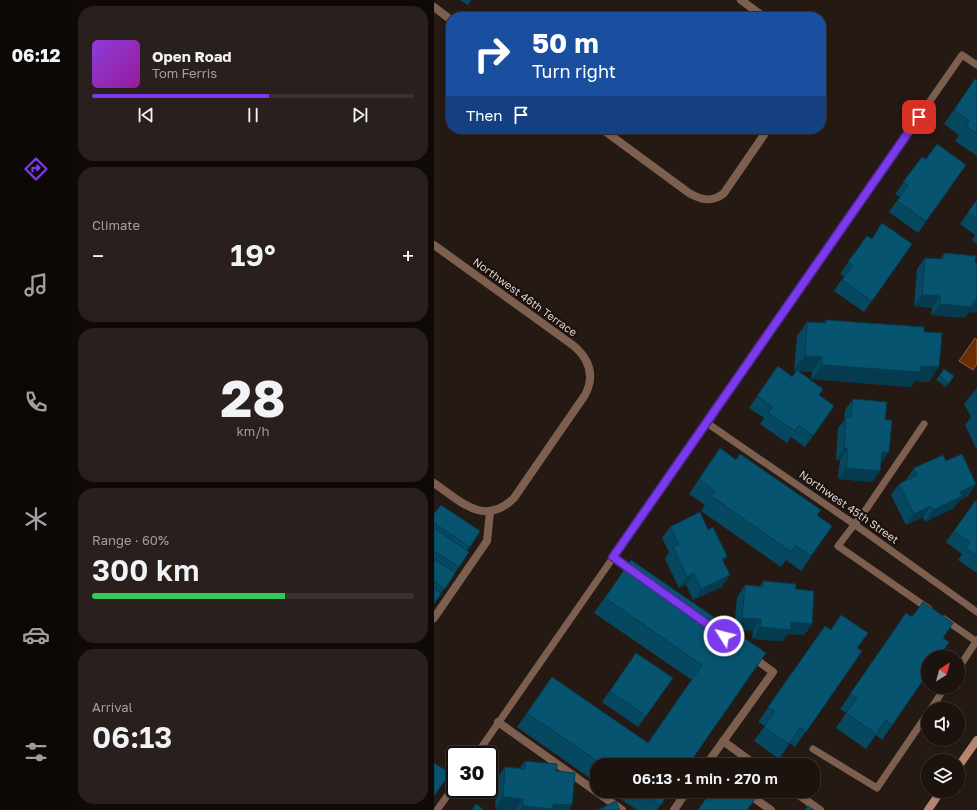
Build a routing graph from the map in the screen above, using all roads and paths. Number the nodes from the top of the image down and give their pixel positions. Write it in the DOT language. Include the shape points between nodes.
graph roads {
  1 [pos="741,0"];
  2 [pos="434,7"];
  3 [pos="757,12"];
  4 [pos="446,16"];
  5 [pos="977,66"];
  6 [pos="609,134"];
  7 [pos="765,134"];
  8 [pos="434,244"];
  9 [pos="707,423"];
  10 [pos="924,424"];
  11 [pos="434,483"];
  12 [pos="490,512"];
  13 [pos="854,524"];
  14 [pos="613,557"];
  15 [pos="645,580"];
  16 [pos="977,612"];
  17 [pos="434,618"];
  18 [pos="977,641"];
  19 [pos="741,649"];
  20 [pos="965,658"];
  21 [pos="498,722"];
  22 [pos="921,723"];
  23 [pos="977,740"];
  24 [pos="723,742"];
  25 [pos="482,746"];
  26 [pos="813,749"];
  27 [pos="965,757"];
  28 [pos="711,758"];
  29 [pos="746,758"];
  30 [pos="446,798"];
  31 [pos="682,798"];
  32 [pos="754,798"];
  33 [pos="803,798"];
  34 [pos="936,798"];
  35 [pos="437,810"];
  36 [pos="622,810"];
  37 [pos="674,810"];
  38 [pos="771,810"];
  39 [pos="820,810"];
  40 [pos="928,810"];
  1 -- 3 [label="street"];
  2 -- 4 [label="street"];
  5 -- 9 [label="lane" via="962,55"];
  6 -- 7 [label="street" via="694,196 702,199 721,196"];
  8 -- 12 [label="street, Northwest 46th Terrace" via="574,346 586,358 590,376 585,395 514,498 505,506"];
  9 -- 13 [label="lane, Northwest 45th Street"];
  9 -- 14 [label="lane"];
  10 -- 13 [label="lane"];
  11 -- 12 [label="street" via="465,505 481,512"];
  12 -- 17 [label="street" via="487,541"];
  13 -- 16 [label="lane, Northwest 45th Street"];
  13 -- 18 [label="lane" via="838,546"];
  14 -- 15 [label="street"];
  14 -- 21 [label="lane"];
  18 -- 20 [label="lane"];
  19 -- 24 [label="street" via="773,672"];
  21 -- 25 [label="lane"];
  21 -- 36 [label="street"];
  22 -- 26 [label="lane" via="877,788"];
  23 -- 27 [label="main road"];
  24 -- 28 [label="street"];
  24 -- 29 [label="street"];
  30 -- 35 [label="lane"];
  31 -- 37 [label="street"];
  32 -- 38 [label="street"];
  33 -- 39 [label="street"];
  34 -- 40 [label="main road"];
}
